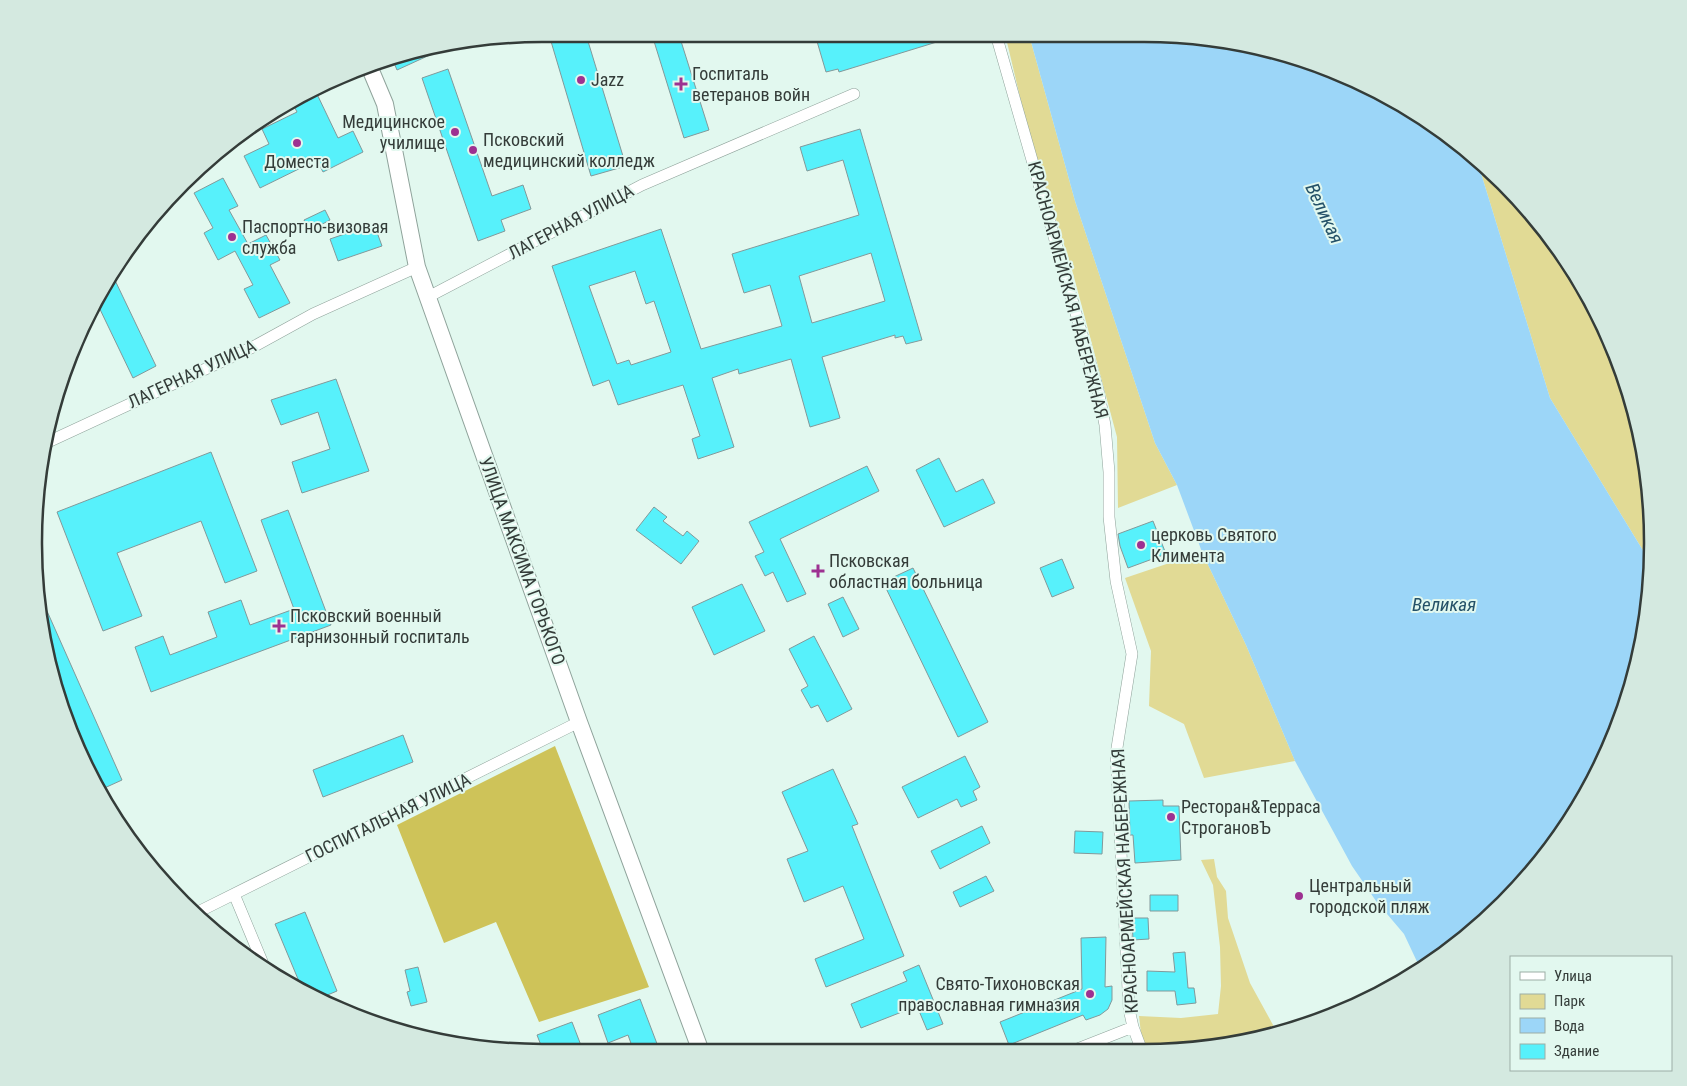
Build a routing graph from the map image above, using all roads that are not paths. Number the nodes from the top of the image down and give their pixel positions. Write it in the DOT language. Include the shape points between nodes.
graph roads {
  1 [pos="998,42"];
  2 [pos="372,73"];
  3 [pos="854,94"];
  4 [pos="417,267"];
  5 [pos="428,297"];
  6 [pos="53,439"];
  7 [pos="579,722"];
  8 [pos="234,894"];
  9 [pos="203,910"];
  10 [pos="259,955"];
  11 [pos="1133,1027"];
  12 [pos="698,1044"];
  13 [pos="1090,1044"];
  14 [pos="1139,1044"];
  1 -- 11 [label="street, КРАСНОАРМЕЙСКАЯ НАБЕРЕЖНАЯ" via="1098,390 1105,425 1110,472 1108,517 1116,581 1132,654 1116,754 1129,1009"];
  2 -- 4 [label="main road, УЛИЦА МАКСИМА ГОРЬКОГО" via="385,104"];
  3 -- 5 [label="street, ЛАГЕРНАЯ УЛИЦА" via="642,185"];
  4 -- 5 [label="main road, УЛИЦА МАКСИМА ГОРЬКОГО"];
  4 -- 6 [label="street, ЛАГЕРНАЯ УЛИЦА"];
  5 -- 7 [label="main road, УЛИЦА МАКСИМА ГОРЬКОГО"];
  7 -- 8 [label="street, ГОСПИТАЛЬНАЯ УЛИЦА"];
  7 -- 12 [label="main road, УЛИЦА МАКСИМА ГОРЬКОГО"];
  8 -- 9 [label="street, ГОСПИТАЛЬНАЯ УЛИЦА"];
  8 -- 10 [label="street"];
  11 -- 13 [label="street"];
  11 -- 14 [label="street, КРАСНОАРМЕЙСКАЯ НАБЕРЕЖНАЯ"];
}
